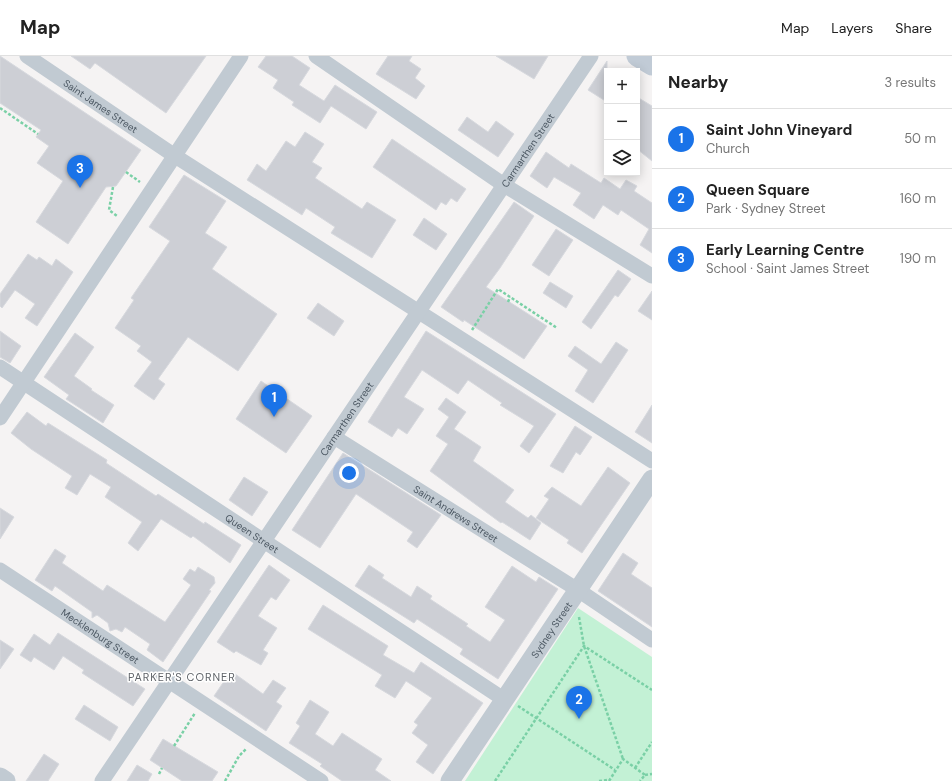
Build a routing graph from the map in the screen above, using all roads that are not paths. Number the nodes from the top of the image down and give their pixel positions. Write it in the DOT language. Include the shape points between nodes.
graph roads {
  1 [pos="28,56"];
  2 [pos="241,56"];
  3 [pos="316,56"];
  4 [pos="591,56"];
  5 [pos="637,56"];
  6 [pos="652,65"];
  7 [pos="175,156"];
  8 [pos="504,185"];
  9 [pos="652,276"];
  10 [pos="419,312"];
  11 [pos="0,367"];
  12 [pos="24,383"];
  13 [pos="0,418"];
  14 [pos="334,437"];
  15 [pos="652,461"];
  16 [pos="652,479"];
  17 [pos="264,541"];
  18 [pos="0,570"];
  19 [pos="578,590"];
  20 [pos="652,640"];
  21 [pos="170,681"];
  22 [pos="510,702"];
  23 [pos="0,777"];
  24 [pos="6,781"];
  25 [pos="102,781"];
  26 [pos="321,781"];
  27 [pos="450,781"];
  1 -- 7 [label="street, Saint James Street"];
  2 -- 7 [label="street"];
  3 -- 8 [label="street"];
  4 -- 8 [label="street, Carmarthen Street"];
  5 -- 6 [label="main road"];
  7 -- 10 [label="street, Saint James Street"];
  7 -- 12 [label="street"];
  8 -- 9 [label="street"];
  8 -- 10 [label="street, Carmarthen Street"];
  10 -- 14 [label="street, Carmarthen Street"];
  10 -- 15 [label="street, Saint James Street"];
  11 -- 12 [label="street, Queen Street"];
  12 -- 13 [label="street"];
  12 -- 17 [label="street, Queen Street"];
  14 -- 17 [label="street, Carmarthen Street"];
  14 -- 19 [label="street, Saint Andrews Street"];
  16 -- 19 [label="street, Sydney Street"];
  17 -- 21 [label="street, Carmarthen Street"];
  17 -- 22 [label="street, Queen Street"];
  18 -- 21 [label="street, Mecklenburg Street"];
  19 -- 20 [label="street, Saint Andrews Street"];
  19 -- 22 [label="street, Sydney Street"];
  21 -- 25 [label="street, Carmarthen Street"];
  21 -- 26 [label="street, Mecklenburg Street"];
  22 -- 27 [label="street, Sydney Street"];
  23 -- 24 [label="street"];
}
